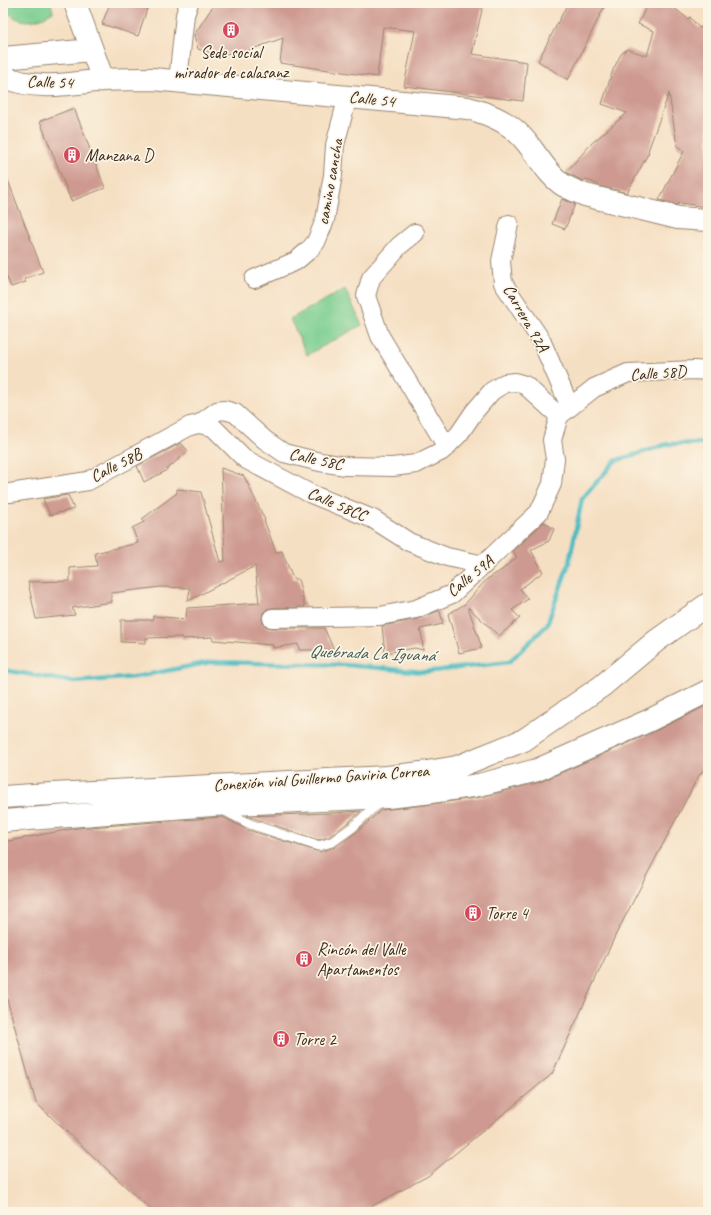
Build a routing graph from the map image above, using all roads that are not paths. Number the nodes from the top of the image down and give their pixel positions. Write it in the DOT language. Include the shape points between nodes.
graph roads {
  1 [pos="75,3"];
  2 [pos="189,3"];
  3 [pos="92,50"];
  4 [pos="3,58"];
  5 [pos="3,76"];
  6 [pos="103,80"];
  7 [pos="178,81"];
  8 [pos="348,96"];
  9 [pos="708,220"];
  10 [pos="509,224"];
  11 [pos="415,233"];
  12 [pos="254,279"];
  13 [pos="708,372"];
  14 [pos="565,412"];
  15 [pos="199,424"];
  16 [pos="447,447"];
  17 [pos="3,493"];
  18 [pos="484,565"];
  19 [pos="708,604"];
  20 [pos="272,618"];
  21 [pos="708,691"];
  22 [pos="3,797"];
  23 [pos="388,797"];
  24 [pos="212,805"];
  25 [pos="3,821"];
  1 -- 3 [label="main road"];
  2 -- 7 [label="street" via="185,15"];
  3 -- 4 [label="main road, Calle 54"];
  3 -- 6 [label="main road"];
  5 -- 6 [label="main road, Calle 54" via="24,83 51,86"];
  6 -- 7 [label="main road, Calle 54"];
  7 -- 8 [label="main road, Calle 54"];
  8 -- 9 [label="main road, Calle 54" via="468,108 481,112 517,131 562,184 573,190 678,218"];
  8 -- 12 [label="street, camino cancha" via="335,145 325,220 316,242 296,261"];
  10 -- 14 [label="street, Carrera 92A" via="501,261 503,283 541,340"];
  11 -- 16 [label="street" via="399,246 371,278 366,296 380,336"];
  13 -- 14 [label="street, Calle 58D" via="628,372 594,388"];
  14 -- 16 [label="street, Calle 58C" via="525,385 505,383 492,390"];
  14 -- 18 [label="street, Calle 59A" via="552,440 555,459 552,484 540,512"];
  15 -- 16 [label="street, Calle 58C" via="217,411 235,412 265,440 284,453 346,466 393,467 416,464"];
  15 -- 17 [label="street, Calle 58B" via="190,426 88,481"];
  15 -- 18 [label="street, Calle 58CC" via="213,427 245,459 311,494 372,519 410,542 447,557"];
  18 -- 20 [label="street, Calle 59A" via="452,594 416,608 380,616"];
  19 -- 22 [label="main road, Conexión vial Guillermo Gaviria Correa" via="656,640 602,686 524,740 456,767 387,777"];
  21 -- 23 [label="main road, Conexión vial Guillermo Gaviria Correa" via="648,721 537,770 479,785"];
  23 -- 24 [label="main road, Conexión vial Guillermo Gaviria Correa"];
  23 -- 24 [label="lane" via="332,842 318,846 250,824"];
  24 -- 25 [label="main road, Conexión vial Guillermo Gaviria Correa"];
}
